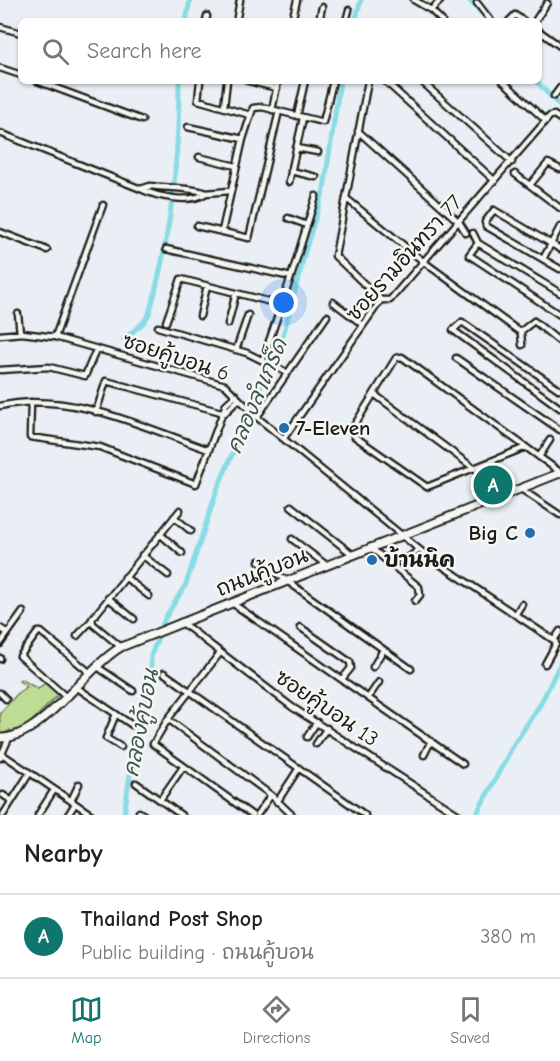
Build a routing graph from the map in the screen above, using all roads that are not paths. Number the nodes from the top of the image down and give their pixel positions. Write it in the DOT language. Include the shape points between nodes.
graph roads {
  1 [pos="240,0"];
  2 [pos="297,0"];
  3 [pos="414,0"];
  4 [pos="441,0"];
  5 [pos="477,3"];
  6 [pos="547,3"];
  7 [pos="322,7"];
  8 [pos="349,10"];
  9 [pos="431,10"];
  10 [pos="237,17"];
  11 [pos="293,18"];
  12 [pos="320,18"];
  13 [pos="347,18"];
  14 [pos="439,18"];
  15 [pos="489,18"];
  16 [pos="537,18"];
  17 [pos="0,27"];
  18 [pos="18,32"];
  19 [pos="542,33"];
  20 [pos="559,44"];
  21 [pos="0,68"];
  22 [pos="18,74"];
  23 [pos="45,84"];
  24 [pos="200,84"];
  25 [pos="227,84"];
  26 [pos="260,84"];
  27 [pos="278,84"];
  28 [pos="305,84"];
  29 [pos="332,84"];
  30 [pos="367,84"];
  31 [pos="388,84"];
  32 [pos="424,84"];
  33 [pos="506,84"];
  34 [pos="277,88"];
  35 [pos="560,88"];
  36 [pos="554,96"];
  37 [pos="224,108"];
  38 [pos="272,110"];
  39 [pos="279,111"];
  40 [pos="250,115"];
  41 [pos="300,117"];
  42 [pos="560,119"];
  43 [pos="141,120"];
  44 [pos="546,121"];
  45 [pos="188,127"];
  46 [pos="358,131"];
  47 [pos="0,133"];
  48 [pos="243,139"];
  49 [pos="296,148"];
  50 [pos="318,152"];
  51 [pos="199,157"];
  52 [pos="512,162"];
  53 [pos="236,166"];
  54 [pos="560,169"];
  55 [pos="291,171"];
  56 [pos="515,174"];
  57 [pos="316,177"];
  58 [pos="495,181"];
  59 [pos="289,182"];
  60 [pos="531,185"];
  61 [pos="141,189"];
  62 [pos="230,190"];
  63 [pos="203,194"];
  64 [pos="316,196"];
  65 [pos="347,199"];
  66 [pos="103,205"];
  67 [pos="560,208"];
  68 [pos="288,218"];
  69 [pos="459,222"];
  70 [pos="307,225"];
  71 [pos="197,226"];
  72 [pos="560,227"];
  73 [pos="222,231"];
  74 [pos="0,232"];
  75 [pos="473,232"];
  76 [pos="465,233"];
  77 [pos="478,243"];
  78 [pos="551,244"];
  79 [pos="166,249"];
  80 [pos="560,249"];
  81 [pos="47,250"];
  82 [pos="543,259"];
  83 [pos="424,262"];
  84 [pos="560,269"];
  85 [pos="291,277"];
  86 [pos="207,286"];
  87 [pos="236,293"];
  88 [pos="560,293"];
  89 [pos="381,300"];
  90 [pos="333,302"];
  91 [pos="283,305"];
  92 [pos="18,314"];
  93 [pos="248,315"];
  94 [pos="560,315"];
  95 [pos="200,316"];
  96 [pos="327,316"];
  97 [pos="166,322"];
  98 [pos="228,324"];
  99 [pos="363,325"];
  100 [pos="158,327"];
  101 [pos="521,332"];
  102 [pos="20,333"];
  103 [pos="560,334"];
  104 [pos="0,335"];
  105 [pos="55,337"];
  106 [pos="558,341"];
  107 [pos="522,345"];
  108 [pos="96,350"];
  109 [pos="236,350"];
  110 [pos="456,358"];
  111 [pos="264,359"];
  112 [pos="0,370"];
  113 [pos="288,373"];
  114 [pos="560,390"];
  115 [pos="374,394"];
  116 [pos="237,397"];
  117 [pos="31,402"];
  118 [pos="0,406"];
  119 [pos="560,408"];
  120 [pos="96,412"];
  121 [pos="225,413"];
  122 [pos="255,416"];
  123 [pos="560,430"];
  124 [pos="284,438"];
  125 [pos="550,440"];
  126 [pos="526,447"];
  127 [pos="209,450"];
  128 [pos="539,456"];
  129 [pos="475,469"];
  130 [pos="560,472"];
  131 [pos="521,489"];
  132 [pos="291,506"];
  133 [pos="180,510"];
  134 [pos="560,515"];
  135 [pos="174,517"];
  136 [pos="191,531"];
  137 [pos="160,534"];
  138 [pos="401,536"];
  139 [pos="292,539"];
  140 [pos="370,547"];
  141 [pos="419,550"];
  142 [pos="182,553"];
  143 [pos="352,554"];
  144 [pos="142,555"];
  145 [pos="260,561"];
  146 [pos="401,563"];
  147 [pos="325,564"];
  148 [pos="168,575"];
  149 [pos="125,577"];
  150 [pos="285,580"];
  151 [pos="149,596"];
  152 [pos="108,598"];
  153 [pos="416,601"];
  154 [pos="231,602"];
  155 [pos="522,604"];
  156 [pos="23,612"];
  157 [pos="515,615"];
  158 [pos="134,619"];
  159 [pos="91,621"];
  160 [pos="181,622"];
  161 [pos="0,627"];
  162 [pos="300,627"];
  163 [pos="560,631"];
  164 [pos="8,633"];
  165 [pos="77,636"];
  166 [pos="554,640"];
  167 [pos="0,644"];
  168 [pos="121,647"];
  169 [pos="383,650"];
  170 [pos="220,653"];
  171 [pos="545,664"];
  172 [pos="95,665"];
  173 [pos="372,667"];
  174 [pos="411,669"];
  175 [pos="89,672"];
  176 [pos="164,673"];
  177 [pos="342,679"];
  178 [pos="379,682"];
  179 [pos="76,687"];
  180 [pos="133,691"];
  181 [pos="191,691"];
  182 [pos="0,693"];
  183 [pos="66,697"];
  184 [pos="368,698"];
  185 [pos="6,699"];
  186 [pos="116,714"];
  187 [pos="168,719"];
  188 [pos="317,722"];
  189 [pos="132,724"];
  190 [pos="327,728"];
  191 [pos="307,737"];
  192 [pos="0,738"];
  193 [pos="9,738"];
  194 [pos="431,741"];
  195 [pos="316,744"];
  196 [pos="121,747"];
  197 [pos="424,755"];
  198 [pos="1,756"];
  199 [pos="464,764"];
  200 [pos="183,767"];
  201 [pos="299,768"];
  202 [pos="29,774"];
  203 [pos="136,783"];
  204 [pos="79,784"];
  205 [pos="54,790"];
  206 [pos="3,795"];
  207 [pos="271,795"];
  208 [pos="160,800"];
  209 [pos="12,801"];
  210 [pos="73,802"];
  211 [pos="277,802"];
  212 [pos="3,815"];
  213 [pos="38,815"];
  214 [pos="69,815"];
  215 [pos="92,815"];
  216 [pos="181,815"];
  217 [pos="252,815"];
  218 [pos="257,815"];
  219 [pos="292,815"];
  220 [pos="365,815"];
  221 [pos="459,815"];
  1 -- 10 [label="street"];
  2 -- 11 [label="street"];
  3 -- 9 [label="street"];
  4 -- 9 [label="street"];
  5 -- 15 [label="street"];
  6 -- 16 [label="street"];
  7 -- 12 [label="street"];
  8 -- 13 [label="street"];
  9 -- 14 [label="street"];
  17 -- 18 [label="street"];
  19 -- 20 [label="street"];
  21 -- 22 [label="street"];
  23 -- 43 [label="street"];
  24 -- 37 [label="street" via="198,100"];
  25 -- 37 [label="street"];
  26 -- 34 [label="street"];
  27 -- 34 [label="street"];
  28 -- 41 [label="street"];
  29 -- 41 [label="street" via="323,122"];
  30 -- 46 [label="street"];
  31 -- 58 [label="street"];
  32 -- 52 [label="street"];
  33 -- 44 [label="street"];
  34 -- 38 [label="street"];
  35 -- 36 [label="street"];
  37 -- 40 [label="street"];
  38 -- 39 [label="street"];
  38 -- 40 [label="street" via="253,108"];
  39 -- 41 [label="street"];
  39 -- 73 [label="street" via="249,238"];
  40 -- 48 [label="street"];
  41 -- 49 [label="street"];
  42 -- 44 [label="street" via="552,115"];
  44 -- 52 [label="street, ซอยรามอินทรา 77"];
  45 -- 48 [label="street"];
  46 -- 65 [label="street"];
  46 -- 69 [label="street"];
  47 -- 61 [label="street"];
  48 -- 53 [label="street"];
  49 -- 50 [label="street"];
  49 -- 55 [label="street"];
  51 -- 53 [label="street"];
  52 -- 58 [label="street, ซอยรามอินทรา 77"];
  53 -- 62 [label="street"];
  54 -- 60 [label="street" via="548,163"];
  55 -- 57 [label="street"];
  55 -- 59 [label="street"];
  56 -- 60 [label="street"];
  58 -- 69 [label="street, ซอยรามอินทรา 77"];
  60 -- 67 [label="street"];
  61 -- 63 [label="street" via="178,198"];
  61 -- 63 [label="street" via="200,189"];
  62 -- 63 [label="street"];
  62 -- 73 [label="street"];
  64 -- 70 [label="street"];
  65 -- 83 [label="street"];
  65 -- 89 [label="street" via="334,256"];
  66 -- 105 [label="street"];
  68 -- 70 [label="street"];
  69 -- 76 [label="street"];
  69 -- 83 [label="street, ซอยรามอินทรา 77"];
  70 -- 85 [label="street"];
  71 -- 73 [label="street"];
  72 -- 78 [label="street"];
  74 -- 81 [label="street"];
  75 -- 77 [label="street"];
  77 -- 88 [label="street"];
  77 -- 94 [label="street" via="469,255"];
  78 -- 80 [label="street"];
  78 -- 82 [label="street"];
  78 -- 82 [label="street" via="494,210 485,222"];
  79 -- 85 [label="street"];
  82 -- 84 [label="street"];
  83 -- 89 [label="street, ซอยรามอินทรา 77" via="390,300"];
  83 -- 101 [label="street"];
  85 -- 91 [label="street"];
  86 -- 87 [label="street"];
  86 -- 95 [label="street"];
  86 -- 97 [label="street" via="180,279"];
  87 -- 91 [label="street"];
  87 -- 98 [label="street"];
  89 -- 99 [label="street, ซอยรามอินทรา 77"];
  90 -- 99 [label="street"];
  91 -- 111 [label="street"];
  92 -- 102 [label="street"];
  93 -- 109 [label="street"];
  96 -- 113 [label="street"];
  99 -- 124 [label="street, ซอยรามอินทรา 77"];
  100 -- 109 [label="street"];
  101 -- 106 [label="street" via="534,321"];
  101 -- 107 [label="street"];
  102 -- 104 [label="street, ซอยคู้บอน 6"];
  102 -- 105 [label="street, ซอยคู้บอน 6"];
  103 -- 106 [label="street"];
  105 -- 108 [label="street, ซอยคู้บอน 6"];
  108 -- 112 [label="street" via="85,376 49,367"];
  108 -- 116 [label="street, ซอยคู้บอน 6" via="225,385"];
  109 -- 111 [label="street"];
  110 -- 123 [label="street"];
  111 -- 113 [label="street"];
  113 -- 122 [label="street"];
  114 -- 119 [label="street" via="462,322 453,330"];
  115 -- 126 [label="street" via="396,358 402,357"];
  115 -- 129 [label="street"];
  115 -- 129 [label="street" via="352,429 354,436 427,487"];
  116 -- 121 [label="street"];
  116 -- 122 [label="street, ซอยคู้บอน 6"];
  117 -- 118 [label="street"];
  117 -- 120 [label="street"];
  117 -- 127 [label="street" via="30,437 100,447 196,484"];
  120 -- 121 [label="street" via="106,381"];
  120 -- 127 [label="street"];
  121 -- 127 [label="street"];
  122 -- 124 [label="street, ซอยคู้บอน 6"];
  124 -- 138 [label="street, ซอยคู้บอน 6"];
  125 -- 128 [label="street"];
  126 -- 128 [label="street"];
  126 -- 129 [label="street"];
  128 -- 130 [label="street"];
  130 -- 131 [label="main road, ถนนคู้บอน"];
  131 -- 134 [label="street"];
  131 -- 138 [label="main road, ถนนคู้บอน"];
  132 -- 143 [label="street"];
  133 -- 135 [label="street"];
  135 -- 136 [label="street"];
  135 -- 137 [label="street"];
  137 -- 142 [label="street"];
  137 -- 144 [label="street"];
  138 -- 140 [label="main road, ถนนคู้บอน"];
  138 -- 141 [label="street, ซอยคู้บอน 6"];
  139 -- 147 [label="street"];
  140 -- 143 [label="main road, ถนนคู้บอน"];
  140 -- 153 [label="street" via="418,587 420,595"];
  141 -- 146 [label="street"];
  141 -- 157 [label="street, ซอยคู้บอน 6"];
  143 -- 147 [label="main road, ถนนคู้บอน"];
  144 -- 148 [label="street"];
  144 -- 149 [label="street"];
  145 -- 150 [label="street"];
  147 -- 150 [label="main road, ถนนคู้บอน"];
  149 -- 151 [label="street"];
  149 -- 152 [label="street"];
  150 -- 154 [label="main road, ถนนคู้บอน"];
  150 -- 169 [label="street"];
  152 -- 158 [label="street"];
  152 -- 159 [label="street"];
  154 -- 160 [label="main road, ถนนคู้บอน"];
  154 -- 177 [label="street"];
  155 -- 157 [label="street"];
  156 -- 164 [label="street"];
  157 -- 166 [label="street, ซอยคู้บอน 6"];
  159 -- 165 [label="street"];
  159 -- 168 [label="street"];
  160 -- 168 [label="main road, ถนนคู้บอน"];
  160 -- 170 [label="street, ซอยคู้บอน 13"];
  161 -- 164 [label="street"];
  162 -- 177 [label="street" via="350,662 351,668"];
  163 -- 166 [label="street"];
  164 -- 167 [label="street"];
  166 -- 171 [label="street" via="556,644"];
  168 -- 172 [label="main road, ถนนคู้บอน"];
  169 -- 173 [label="street"];
  169 -- 174 [label="street"];
  170 -- 181 [label="street"];
  170 -- 188 [label="street, ซอยคู้บอน 13"];
  172 -- 175 [label="main road, ถนนคู้บอน"];
  172 -- 180 [label="street"];
  175 -- 179 [label="main road, ถนนคู้บอน"];
  175 -- 183 [label="street" via="38,632 20,653 21,657"];
  176 -- 181 [label="street"];
  177 -- 184 [label="street"];
  178 -- 184 [label="street"];
  179 -- 183 [label="main road, ถนนคู้บอน"];
  179 -- 186 [label="street"];
  181 -- 187 [label="street"];
  181 -- 201 [label="street"];
  182 -- 185 [label="street"];
  183 -- 193 [label="main road, ถนนคู้บอน" via="32,727"];
  184 -- 194 [label="street"];
  186 -- 189 [label="street"];
  186 -- 196 [label="street" via="106,738"];
  187 -- 200 [label="street" via="153,744"];
  187 -- 207 [label="street"];
  188 -- 190 [label="street, ซอยคู้บอน 13"];
  188 -- 191 [label="street"];
  190 -- 195 [label="street"];
  190 -- 221 [label="street, ซอยคู้บอน 13"];
  192 -- 193 [label="main road, ถนนคู้บอน"];
  193 -- 198 [label="street"];
  194 -- 197 [label="street"];
  194 -- 199 [label="street"];
  198 -- 202 [label="street"];
  200 -- 208 [label="street"];
  200 -- 217 [label="street"];
  201 -- 211 [label="street"];
  201 -- 220 [label="street"];
  202 -- 205 [label="street"];
  202 -- 209 [label="street"];
  203 -- 208 [label="street"];
  204 -- 210 [label="street"];
  205 -- 210 [label="street"];
  205 -- 213 [label="street"];
  206 -- 209 [label="street"];
  207 -- 211 [label="street"];
  207 -- 218 [label="street"];
  208 -- 216 [label="street"];
  209 -- 212 [label="street"];
  210 -- 214 [label="street"];
  210 -- 215 [label="street"];
  211 -- 219 [label="street"];
}
